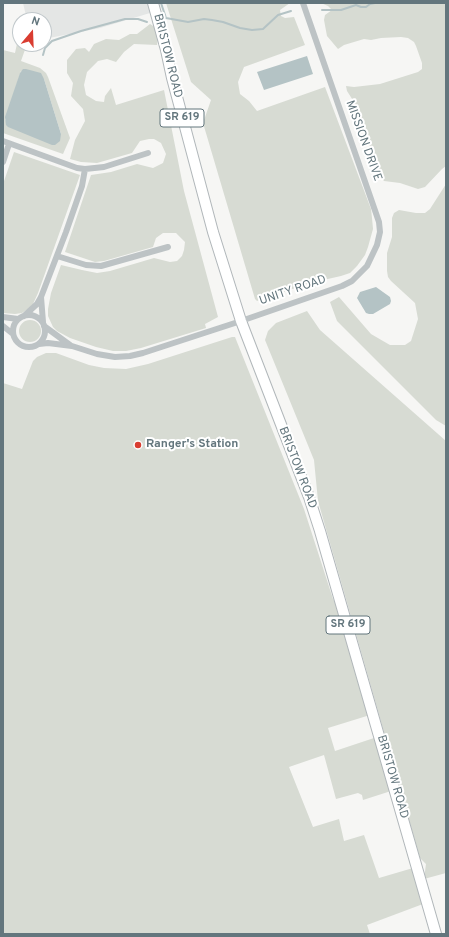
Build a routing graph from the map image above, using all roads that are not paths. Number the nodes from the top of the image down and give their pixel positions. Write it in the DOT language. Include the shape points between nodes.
graph roads {
  1 [pos="153,3"];
  2 [pos="303,3"];
  3 [pos="6,143"];
  4 [pos="148,153"];
  5 [pos="3,162"];
  6 [pos="85,169"];
  7 [pos="168,247"];
  8 [pos="58,256"];
  9 [pos="352,281"];
  10 [pos="41,297"];
  11 [pos="3,317"];
  12 [pos="21,318"];
  13 [pos="241,321"];
  14 [pos="44,324"];
  15 [pos="3,326"];
  16 [pos="13,334"];
  17 [pos="39,344"];
  18 [pos="72,346"];
  19 [pos="436,934"];
  1 -- 13 [label="main road, BRISTOW ROAD / SR 619" via="213,232"];
  2 -- 9 [label="street, MISSION DRIVE" via="380,222 373,257 368,266"];
  3 -- 5 [label="street"];
  3 -- 6 [label="street"];
  4 -- 6 [label="street" via="104,167"];
  6 -- 8 [label="street" via="82,186"];
  7 -- 8 [label="street" via="101,266 86,265"];
  8 -- 10 [label="street"];
  9 -- 13 [label="street, UNITY ROAD"];
  10 -- 12 [label="street"];
  10 -- 14 [label="street"];
  11 -- 12 [label="street"];
  12 -- 14 [label="street" via="33,316"];
  12 -- 16 [label="street" via="13,328"];
  13 -- 18 [label="street, UNITY ROAD" via="130,356 115,357"];
  13 -- 19 [label="main road, BRISTOW ROAD / SR 619" via="320,531"];
  14 -- 17 [label="street" via="45,336"];
  14 -- 18 [label="street"];
  15 -- 16 [label="street"];
  16 -- 17 [label="street" via="16,341 23,346 33,347"];
  17 -- 18 [label="street"];
}
